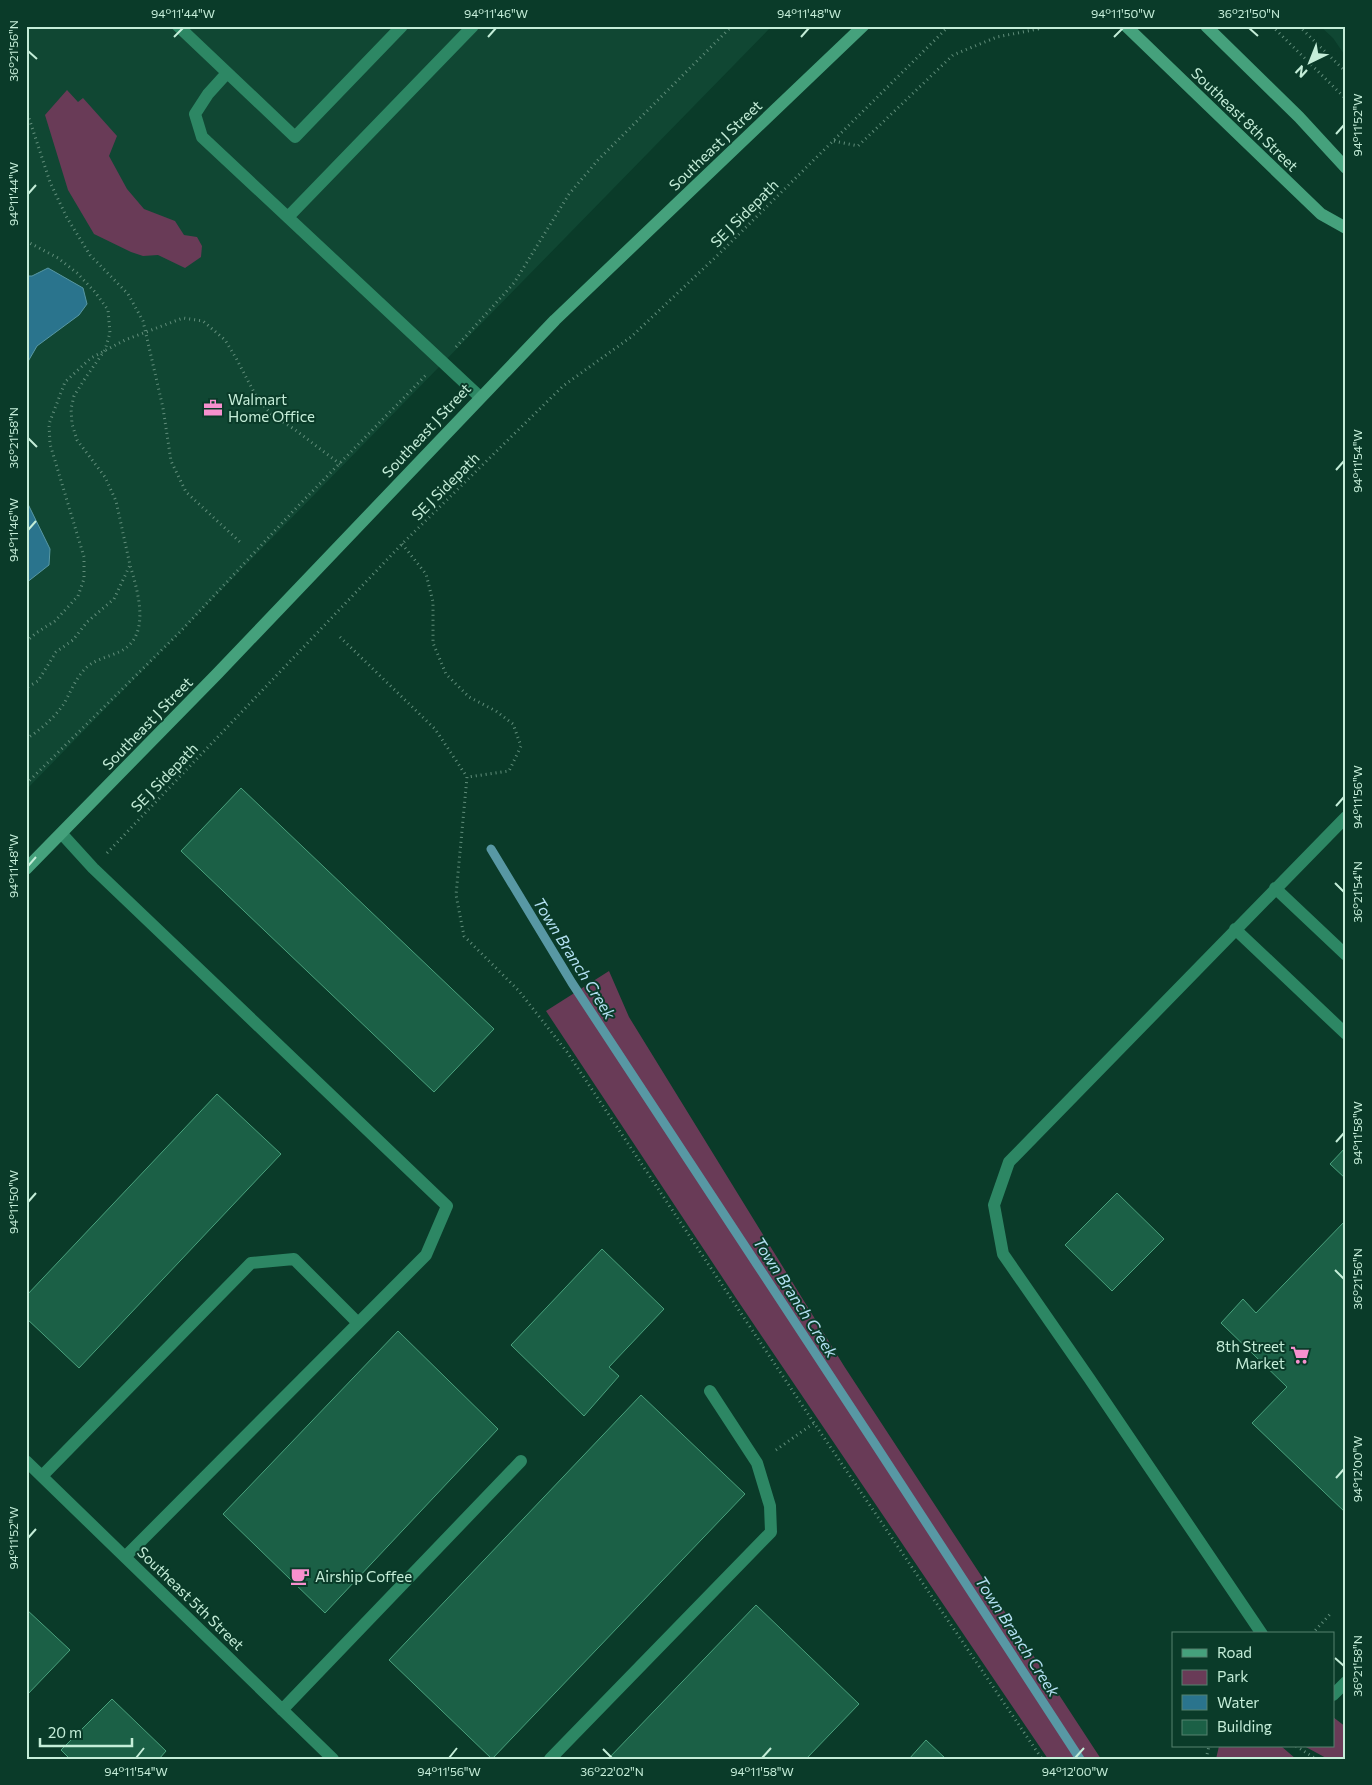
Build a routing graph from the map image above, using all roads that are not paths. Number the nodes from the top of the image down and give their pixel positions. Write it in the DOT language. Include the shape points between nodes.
graph roads {
  1 [pos="178,26"];
  2 [pos="402,26"];
  3 [pos="473,26"];
  4 [pos="863,26"];
  5 [pos="1126,26"];
  6 [pos="1206,26"];
  7 [pos="228,73"];
  8 [pos="1346,168"];
  9 [pos="288,217"];
  10 [pos="1346,228"];
  11 [pos="480,398"];
  12 [pos="1346,816"];
  13 [pos="62,834"];
  14 [pos="26,870"];
  15 [pos="1275,888"];
  16 [pos="1236,929"];
  17 [pos="1346,955"];
  18 [pos="1346,1034"];
  19 [pos="358,1323"];
  20 [pos="710,1391"];
  21 [pos="26,1461"];
  22 [pos="521,1461"];
  23 [pos="42,1476"];
  24 [pos="125,1557"];
  25 [pos="1261,1632"];
  26 [pos="1346,1682"];
  27 [pos="1334,1694"];
  28 [pos="282,1710"];
  29 [pos="333,1759"];
  30 [pos="550,1759"];
  1 -- 7 [label="street"];
  2 -- 7 [label="street" via="295,137"];
  3 -- 9 [label="street"];
  4 -- 11 [label="main road, Southeast J Street" via="555,320"];
  5 -- 10 [label="main road, Southeast 8th Street" via="1321,214"];
  6 -- 8 [label="main road" via="1300,117"];
  7 -- 9 [label="street" via="195,114 202,137"];
  9 -- 11 [label="street"];
  11 -- 13 [label="main road, Southeast J Street"];
  12 -- 15 [label="street"];
  13 -- 14 [label="main road, Southeast J Street"];
  13 -- 19 [label="street" via="93,868 447,1206 426,1255"];
  15 -- 16 [label="street"];
  15 -- 17 [label="street"];
  16 -- 18 [label="street"];
  16 -- 25 [label="street" via="1010,1162 994,1205 1003,1254"];
  19 -- 23 [label="street" via="294,1259 251,1263"];
  19 -- 24 [label="street"];
  20 -- 30 [label="street" via="757,1463 770,1506 771,1532"];
  21 -- 23 [label="street, Southeast 5th Street"];
  22 -- 28 [label="street"];
  23 -- 24 [label="street, Southeast 5th Street"];
  24 -- 28 [label="street, Southeast 5th Street"];
  26 -- 27 [label="street"];
  28 -- 29 [label="street, Southeast 5th Street"];
}
